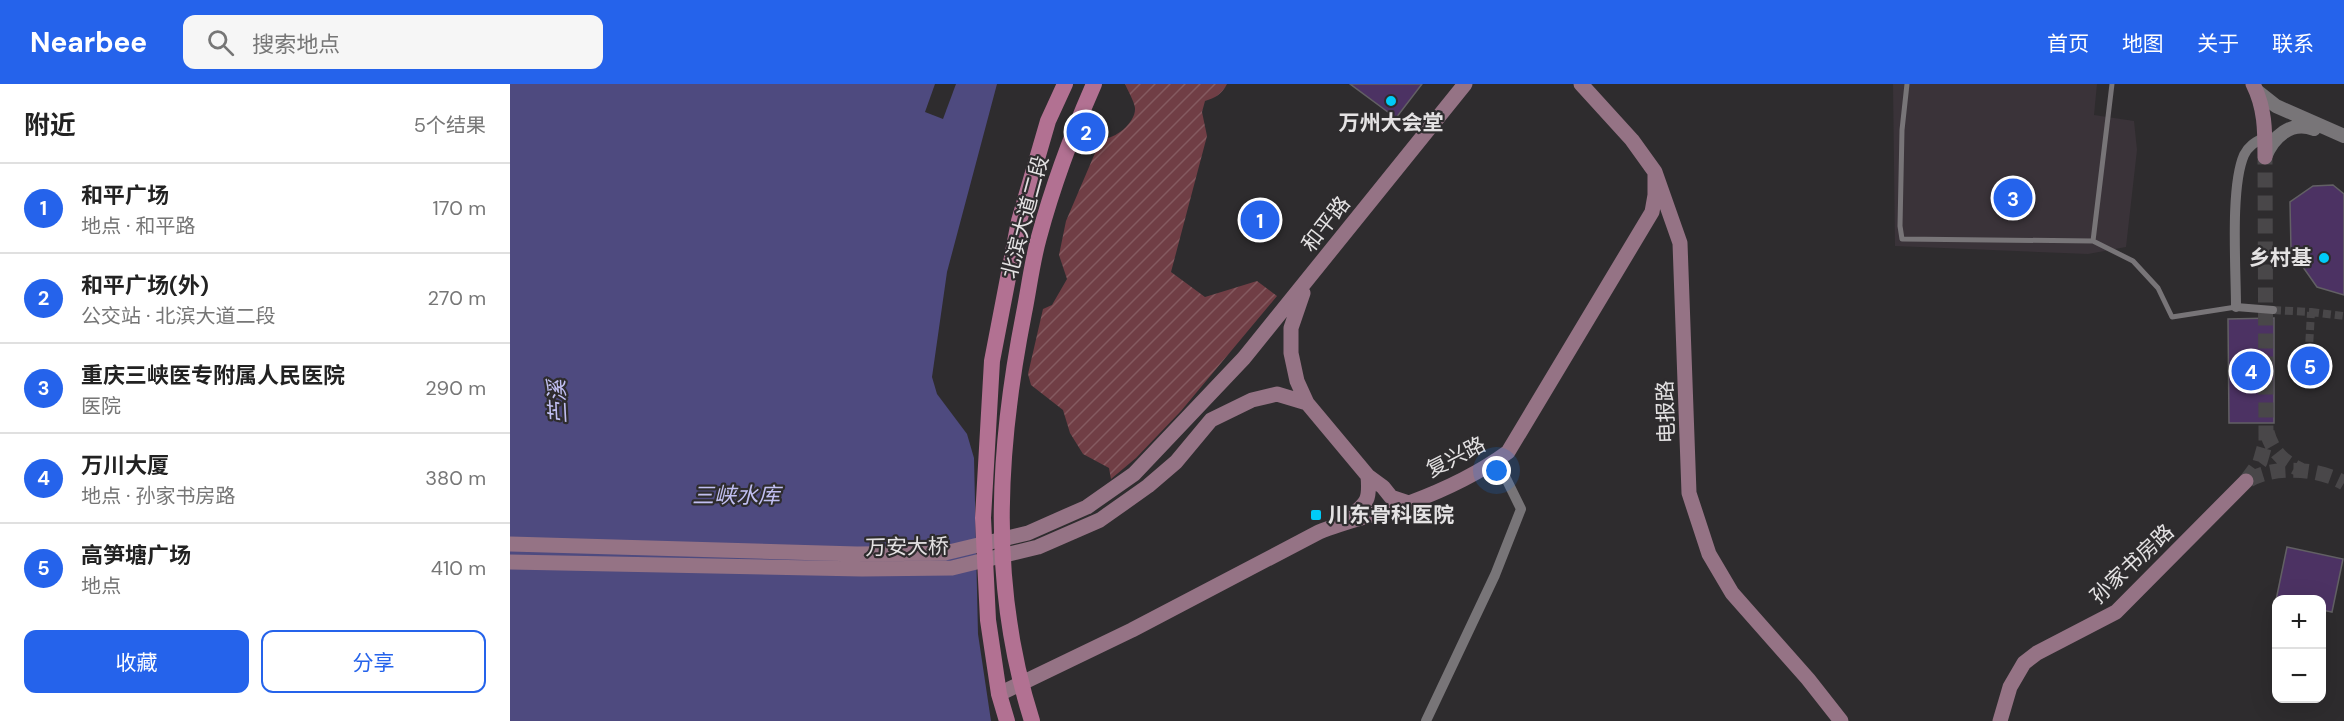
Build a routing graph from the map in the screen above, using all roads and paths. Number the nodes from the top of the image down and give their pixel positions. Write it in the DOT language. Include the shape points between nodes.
graph roads {
  1 [pos="1065,84"];
  2 [pos="1094,84"];
  3 [pos="1465,84"];
  4 [pos="1581,84"];
  5 [pos="1907,84"];
  6 [pos="2112,84"];
  7 [pos="2255,88"];
  8 [pos="2344,136"];
  9 [pos="2265,137"];
  10 [pos="2344,141"];
  11 [pos="2265,157"];
  12 [pos="1655,172"];
  13 [pos="1678,238"];
  14 [pos="1638,239"];
  15 [pos="2092,241"];
  16 [pos="1306,284"];
  17 [pos="2236,307"];
  18 [pos="2273,310"];
  19 [pos="1216,387"];
  20 [pos="1307,403"];
  21 [pos="1497,460"];
  22 [pos="1368,476"];
  23 [pos="2246,482"];
  24 [pos="1409,503"];
  25 [pos="1342,523"];
  26 [pos="510,544"];
  27 [pos="510,562"];
  28 [pos="1020,684"];
  29 [pos="999,694"];
  30 [pos="1007,721"];
  31 [pos="1032,721"];
  32 [pos="1426,721"];
  33 [pos="1841,721"];
  34 [pos="2000,721"];
  1 -- 29 [label="main road, 北滨大道二段" via="1048,122 1019,221 992,361 983,518 988,620"];
  2 -- 28 [label="main road, 北滨大道二段" via="1072,134 1039,239 1013,366 1002,467 1001,523 1008,627"];
  3 -- 16 [label="main road, 和平路"];
  4 -- 12 [label="main road, 电报路"];
  5 -- 15 [label="lane" via="1902,130 1902,239"];
  6 -- 15 [label="lane"];
  7 -- 8 [label="street" via="2286,111"];
  7 -- 9 [label="main road" via="2265,120"];
  9 -- 11 [label="main road"];
  9 -- 17 [label="street" via="2250,145 2240,173 2236,197"];
  10 -- 11 [label="street" via="2300,126 2281,133"];
  12 -- 13 [label="main road, 电报路"];
  12 -- 14 [label="main road, 复兴路" via="1652,212"];
  13 -- 14 [label="main road" via="1670,226 1660,222 1651,224"];
  13 -- 33 [label="main road, 电报路" via="1689,493 1705,544 1732,593"];
  14 -- 21 [label="main road, 复兴路" via="1508,452"];
  15 -- 17 [label="lane" via="2133,261 2158,288 2172,317"];
  16 -- 19 [label="main road, 和平路"];
  16 -- 20 [label="main road" via="1291,328 1291,353"];
  17 -- 18 [label="street"];
  19 -- 26 [label="main road, 万安大桥" via="1134,474 1087,507 1028,533 945,553"];
  20 -- 22 [label="main road"];
  20 -- 27 [label="main road, 万安大桥" via="1276,394 1252,400 1211,420 1176,462 1100,520 1038,547 952,568"];
  21 -- 24 [label="main road, 复兴路" via="1482,472"];
  21 -- 32 [label="street" via="1521,509 1495,575"];
  22 -- 24 [label="main road" via="1391,497"];
  22 -- 25 [label="main road" via="1370,495 1361,509"];
  23 -- 34 [label="main road, 孙家书房路" via="2116,612 2024,663 2010,687"];
  24 -- 25 [label="main road, 复兴路"];
  25 -- 28 [label="main road, 复兴路"];
  28 -- 29 [label="main road, 复兴路"];
  28 -- 31 [label="main road, 北滨大道二段"];
  29 -- 30 [label="main road, 北滨大道二段"];
}
